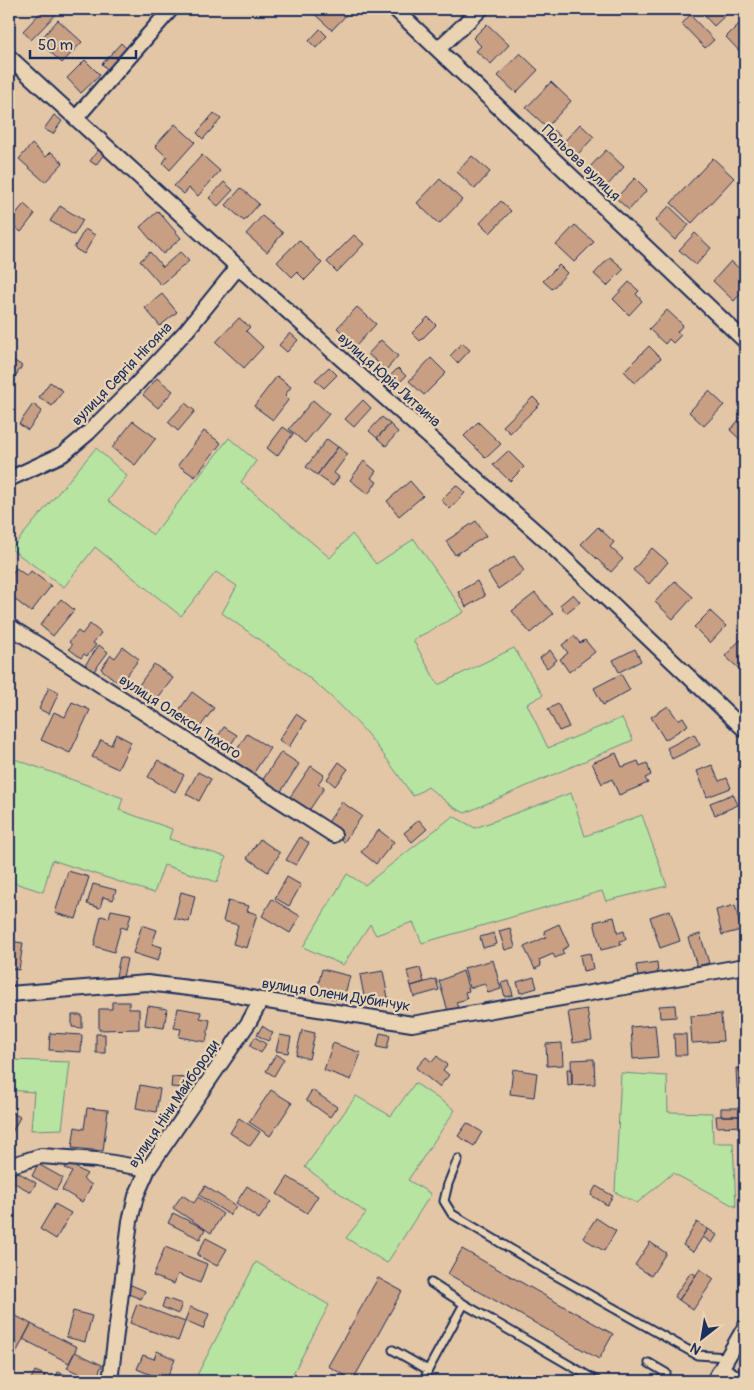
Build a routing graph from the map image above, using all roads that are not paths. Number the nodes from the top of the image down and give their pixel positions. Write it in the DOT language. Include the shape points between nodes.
graph roads {
  1 [pos="171,9"];
  2 [pos="395,9"];
  3 [pos="481,9"];
  4 [pos="438,49"];
  5 [pos="9,57"];
  6 [pos="76,118"];
  7 [pos="238,266"];
  8 [pos="745,342"];
  9 [pos="9,479"];
  10 [pos="9,626"];
  11 [pos="745,730"];
  12 [pos="334,835"];
  13 [pos="745,966"];
  14 [pos="9,994"];
  15 [pos="261,1000"];
  16 [pos="458,1159"];
  17 [pos="9,1166"];
  18 [pos="148,1169"];
  19 [pos="430,1283"];
  20 [pos="464,1304"];
  21 [pos="745,1327"];
  22 [pos="393,1350"];
  23 [pos="649,1363"];
  24 [pos="721,1369"];
  25 [pos="428,1370"];
  26 [pos="110,1381"];
  27 [pos="424,1381"];
  28 [pos="597,1381"];
  29 [pos="661,1381"];
  30 [pos="742,1381"];
  1 -- 6 [label="street"];
  2 -- 4 [label="street, Польова вулиця"];
  3 -- 4 [label="street"];
  4 -- 8 [label="street, Польова вулиця"];
  5 -- 6 [label="street, вулиця Юрія Литвина"];
  6 -- 7 [label="street, вулиця Юрія Литвина"];
  7 -- 9 [label="street, вулиця Сергія Нігояна" via="186,330 88,433 63,454"];
  7 -- 11 [label="street, вулиця Юрія Литвина" via="544,539"];
  10 -- 12 [label="street, вулиця Олекси Тихого"];
  13 -- 15 [label="street, вулиця Олени Дубинчук" via="412,1024"];
  14 -- 15 [label="street, вулиця Олени Дубинчук" via="147,983"];
  15 -- 18 [label="street, вулиця Ніни Майбороди"];
  16 -- 24 [label="lane" via="444,1200 452,1214"];
  17 -- 18 [label="street" via="41,1156 96,1160"];
  18 -- 26 [label="street, вулиця Ніни Майбороди" via="136,1196 130,1221"];
  19 -- 20 [label="lane"];
  20 -- 25 [label="lane"];
  20 -- 28 [label="lane"];
  21 -- 24 [label="street"];
  22 -- 25 [label="lane"];
  23 -- 29 [label="lane" via="666,1373"];
  24 -- 30 [label="street"];
  25 -- 27 [label="lane"];
}
